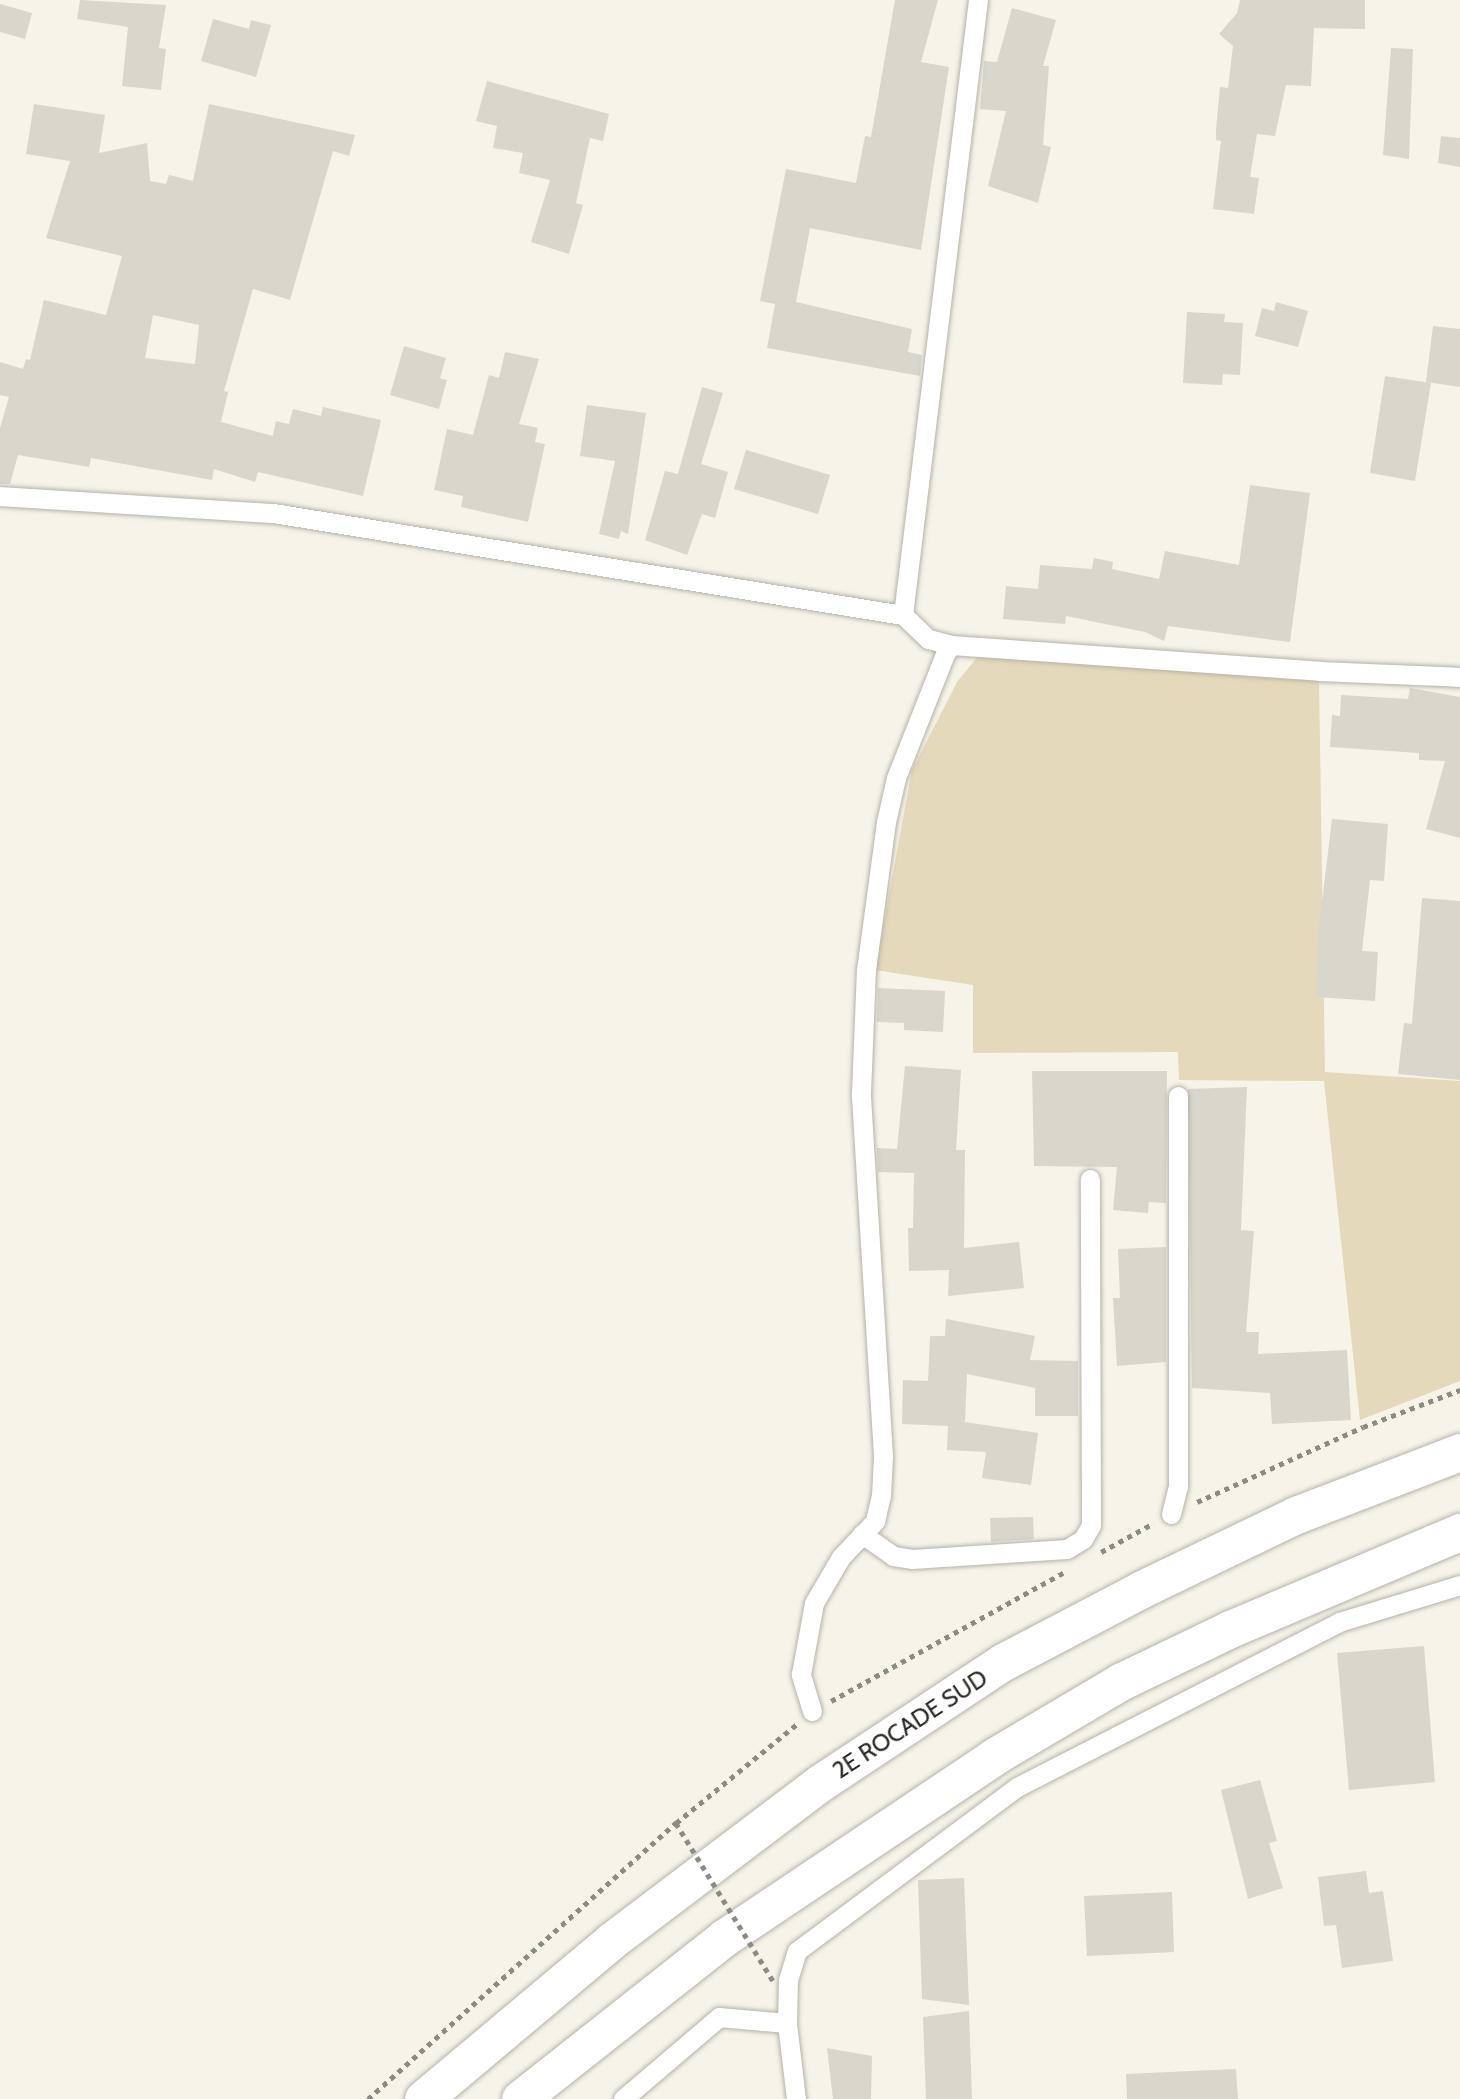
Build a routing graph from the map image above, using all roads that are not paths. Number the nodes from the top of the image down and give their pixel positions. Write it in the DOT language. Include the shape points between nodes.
graph roads {
  1 [pos="978,0"];
  2 [pos="0,496"];
  3 [pos="903,615"];
  4 [pos="951,645"];
  5 [pos="1460,677"];
  6 [pos="1178,1096"];
  7 [pos="1090,1179"];
  8 [pos="1460,1452"];
  9 [pos="1171,1514"];
  10 [pos="1460,1532"];
  11 [pos="862,1534"];
  12 [pos="1460,1585"];
  13 [pos="812,1711"];
  14 [pos="787,2023"];
  15 [pos="422,2099"];
  16 [pos="520,2099"];
  17 [pos="623,2099"];
  18 [pos="796,2099"];
  1 -- 3 [label="street"];
  2 -- 3 [label="street" via="273,513"];
  3 -- 4 [label="street" via="928,639"];
  4 -- 5 [label="street"];
  4 -- 11 [label="street" via="896,778 866,970 861,1093 883,1456 875,1521"];
  6 -- 9 [label="street" via="1178,1486"];
  7 -- 11 [label="street" via="1091,1525 1083,1539 1067,1549 912,1559 893,1556"];
  8 -- 15 [label="highway, 2E ROCADE SUD" via="1296,1516 1003,1662 820,1783 611,1941"];
  10 -- 16 [label="highway" via="1329,1583 1120,1682 995,1756 726,1937"];
  11 -- 13 [label="street" via="841,1557 814,1604 801,1674"];
  12 -- 14 [label="street" via="1339,1622 1017,1787 797,1951 788,1980"];
  14 -- 17 [label="street" via="719,2017"];
  14 -- 18 [label="street"];
}
